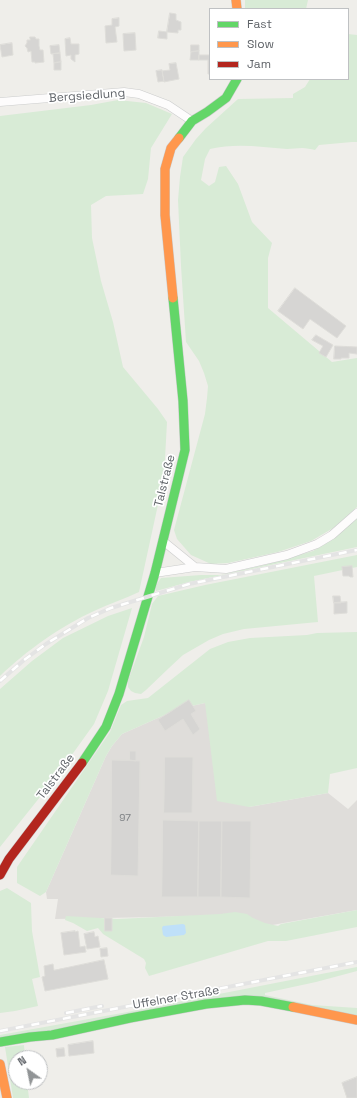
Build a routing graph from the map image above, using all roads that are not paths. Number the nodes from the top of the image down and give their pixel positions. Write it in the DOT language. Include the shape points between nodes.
graph roads {
  1 [pos="236,80"];
  2 [pos="0,102"];
  3 [pos="192,121"];
  4 [pos="357,512"];
  5 [pos="163,541"];
  6 [pos="194,567"];
  7 [pos="155,573"];
  8 [pos="0,875"];
  9 [pos="357,1020"];
  10 [pos="0,1042"];
  11 [pos="0,1064"];
  12 [pos="7,1098"];
  1 -- 3 [label="street, Talstraße" via="226,98"];
  2 -- 3 [label="street, Bergsiedlung" via="124,92 139,94 168,105"];
  3 -- 5 [label="street, Talstraße" via="171,148 165,169 165,215 185,442"];
  4 -- 6 [label="street" via="332,535 317,544 287,555 226,569"];
  5 -- 6 [label="street"];
  5 -- 7 [label="street, Talstraße"];
  6 -- 7 [label="street"];
  7 -- 8 [label="street, Talstraße" via="119,694 106,727 77,771 9,859"];
  9 -- 10 [label="street, Uffelner Straße" via="245,1000 206,1004 52,1035"];
  11 -- 12 [label="street"];
}
